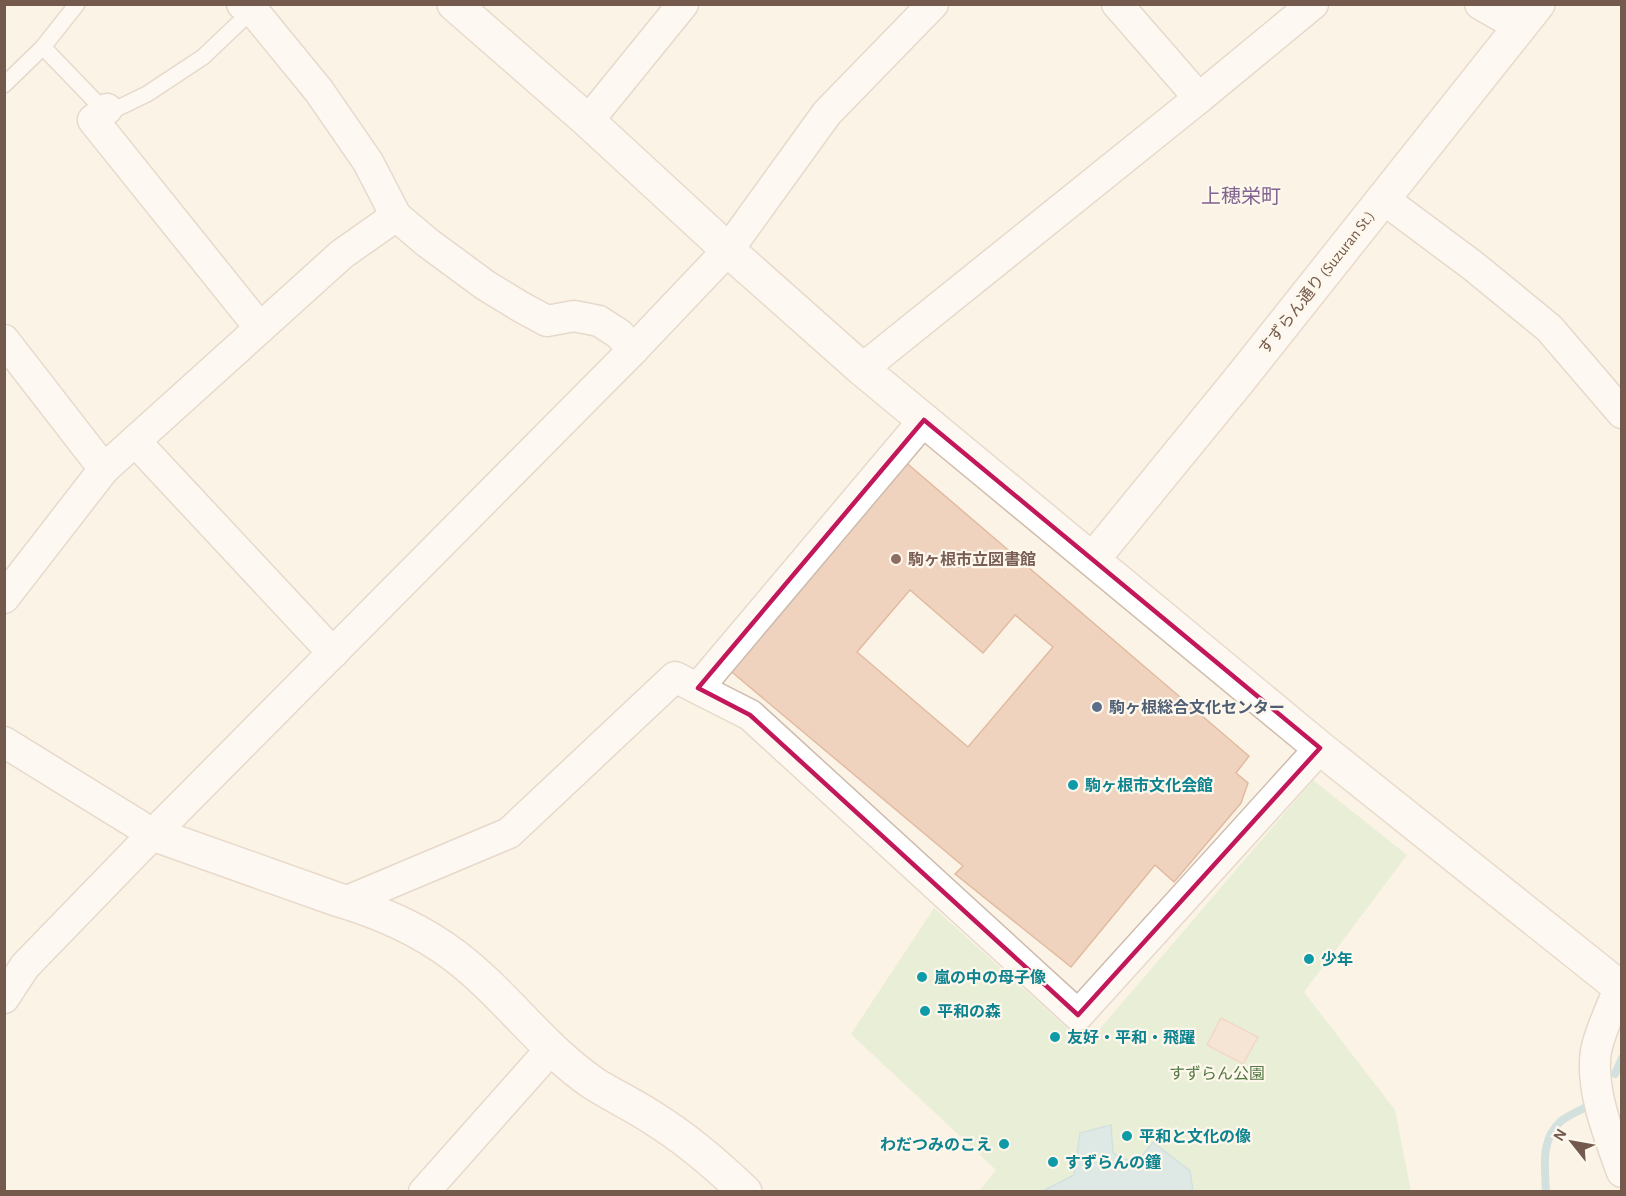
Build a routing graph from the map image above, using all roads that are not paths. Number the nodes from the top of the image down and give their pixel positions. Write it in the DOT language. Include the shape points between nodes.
graph roads {
  1 [pos="77,4"];
  2 [pos="454,4"];
  3 [pos="682,4"];
  4 [pos="933,4"];
  5 [pos="1117,4"];
  6 [pos="1313,4"];
  7 [pos="1480,4"];
  8 [pos="257,8"];
  9 [pos="1529,16"];
  10 [pos="43,48"];
  11 [pos="4,85"];
  12 [pos="1199,98"];
  13 [pos="107,109"];
  14 [pos="588,121"];
  15 [pos="1382,198"];
  16 [pos="396,216"];
  17 [pos="728,250"];
  18 [pos="260,328"];
  19 [pos="4,340"];
  20 [pos="633,350"];
  21 [pos="862,369"];
  22 [pos="1622,413"];
  23 [pos="924,420"];
  24 [pos="135,441"];
  25 [pos="104,469"];
  26 [pos="1094,559"];
  27 [pos="4,598"];
  28 [pos="333,653"];
  29 [pos="698,688"];
  30 [pos="4,742"];
  31 [pos="1320,748"];
  32 [pos="153,834"];
  33 [pos="345,902"];
  34 [pos="1621,986"];
  35 [pos="4,998"];
  36 [pos="551,1049"];
  37 [pos="1622,1172"];
  38 [pos="424,1191"];
  39 [pos="745,1191"];
  1 -- 10 [label="lane"];
  2 -- 14 [label="street"];
  3 -- 14 [label="street"];
  4 -- 17 [label="street" via="827,113"];
  5 -- 12 [label="street"];
  6 -- 12 [label="street"];
  7 -- 9 [label="street"];
  8 -- 13 [label="lane" via="203,57 147,94 116,109"];
  8 -- 16 [label="street" via="368,162"];
  9 -- 15 [label="street, すずらん通り (Suzuran St.)"];
  10 -- 11 [label="lane"];
  10 -- 13 [label="lane"];
  12 -- 21 [label="street"];
  13 -- 18 [label="street" via="93,120"];
  14 -- 17 [label="street"];
  15 -- 22 [label="street" via="1549,328"];
  15 -- 26 [label="street, すずらん通り (Suzuran St.)"];
  16 -- 18 [label="street" via="342,254"];
  16 -- 20 [label="street" via="484,285 520,307 547,321 574,316 599,321 619,334"];
  17 -- 20 [label="street"];
  17 -- 21 [label="street"];
  18 -- 24 [label="street"];
  19 -- 25 [label="street"];
  20 -- 28 [label="street"];
  21 -- 23 [label="street"];
  23 -- 26 [label="street"];
  23 -- 29 [label="street"];
  24 -- 25 [label="street"];
  24 -- 28 [label="street"];
  25 -- 27 [label="street"];
  26 -- 31 [label="street"];
  28 -- 32 [label="street"];
  29 -- 31 [label="street" via="750,715 1078,1015"];
  29 -- 33 [label="street" via="675,677 509,833"];
  30 -- 32 [label="street"];
  31 -- 34 [label="street"];
  32 -- 33 [label="street"];
  32 -- 35 [label="street" via="25,966"];
  33 -- 36 [label="street" via="416,931 454,955"];
  34 -- 37 [label="street" via="1596,1050 1595,1081"];
  36 -- 38 [label="street"];
  36 -- 39 [label="street" via="593,1083 657,1120"];
}
